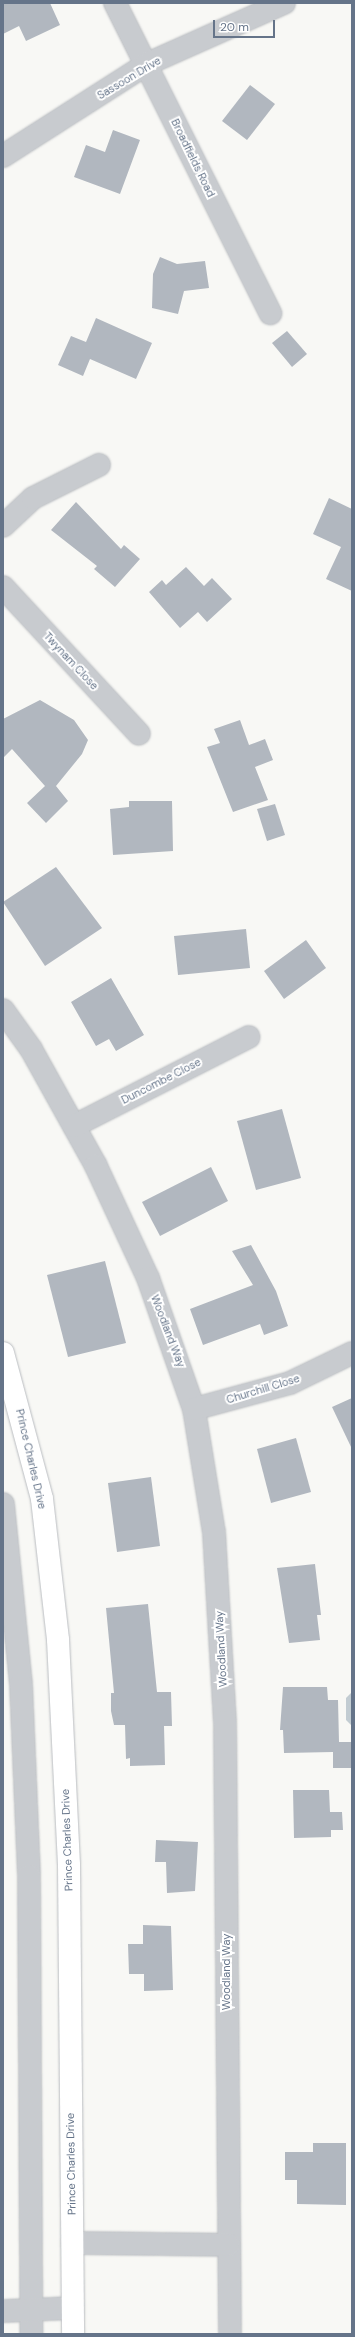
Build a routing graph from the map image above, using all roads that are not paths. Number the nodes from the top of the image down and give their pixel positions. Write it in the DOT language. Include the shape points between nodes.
graph roads {
  1 [pos="114,3"];
  2 [pos="284,3"];
  3 [pos="148,64"];
  4 [pos="3,156"];
  5 [pos="270,313"];
  6 [pos="99,465"];
  7 [pos="3,526"];
  8 [pos="3,587"];
  9 [pos="139,734"];
  10 [pos="3,1010"];
  11 [pos="248,1037"];
  12 [pos="74,1126"];
  13 [pos="3,1353"];
  14 [pos="352,1353"];
  15 [pos="194,1409"];
  16 [pos="3,1504"];
  17 [pos="72,2243"];
  18 [pos="228,2245"];
  19 [pos="73,2308"];
  20 [pos="31,2310"];
  21 [pos="3,2311"];
  22 [pos="31,2334"];
  23 [pos="73,2334"];
  24 [pos="230,2334"];
  1 -- 3 [label="street, Broadfields Road"];
  2 -- 3 [label="street, Sassoon Drive"];
  3 -- 4 [label="street, Sassoon Drive"];
  3 -- 5 [label="street, Broadfields Road"];
  6 -- 7 [label="street" via="33,498"];
  8 -- 9 [label="street, Twynam Close"];
  10 -- 12 [label="street, Woodland Way" via="31,1050"];
  11 -- 12 [label="street, Duncombe Close"];
  12 -- 15 [label="street, Woodland Way" via="148,1278"];
  13 -- 17 [label="highway, Prince Charles Drive" via="42,1499 58,1640 69,1864"];
  14 -- 15 [label="street, Churchill Close" via="290,1383"];
  15 -- 18 [label="street, Woodland Way" via="214,1532 224,1722"];
  16 -- 20 [label="street" via="21,1684 29,1876"];
  17 -- 18 [label="street"];
  17 -- 19 [label="highway, Prince Charles Drive"];
  18 -- 24 [label="street, Woodland Way"];
  19 -- 20 [label="street"];
  19 -- 23 [label="highway, Prince Charles Drive"];
  20 -- 21 [label="street"];
  20 -- 22 [label="street"];
}
